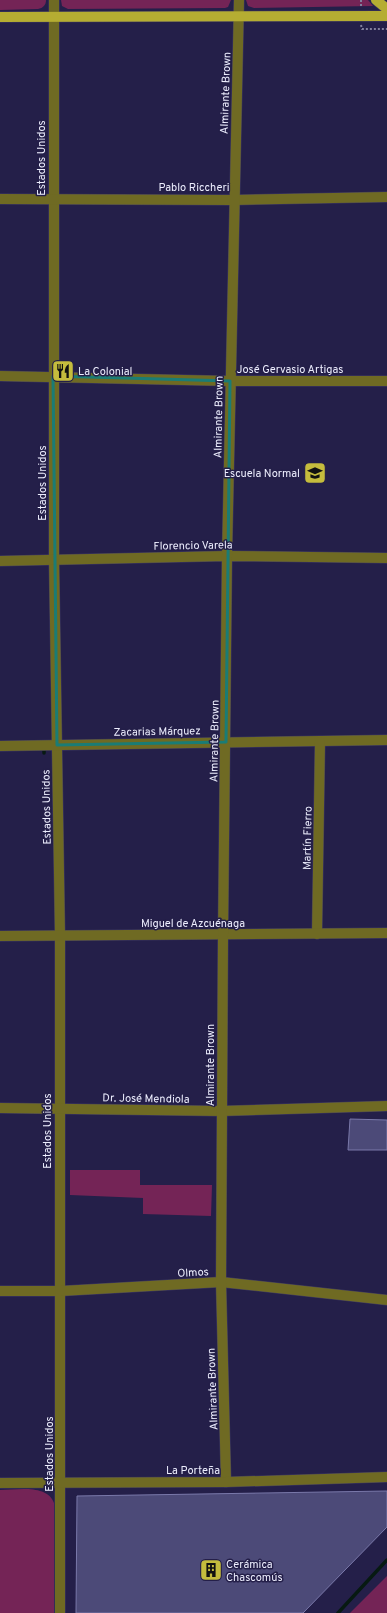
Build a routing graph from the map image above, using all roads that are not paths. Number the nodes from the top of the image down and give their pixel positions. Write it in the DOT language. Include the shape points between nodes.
graph roads {
  1 [pos="54,0"];
  2 [pos="239,0"];
  3 [pos="376,0"];
  4 [pos="387,10"];
  5 [pos="239,15"];
  6 [pos="0,16"];
  7 [pos="54,16"];
  8 [pos="387,16"];
  9 [pos="387,197"];
  10 [pos="0,199"];
  11 [pos="53,199"];
  12 [pos="233,200"];
  13 [pos="0,376"];
  14 [pos="54,376"];
  15 [pos="230,381"];
  16 [pos="387,382"];
  17 [pos="227,556"];
  18 [pos="387,558"];
  19 [pos="54,559"];
  20 [pos="0,561"];
  21 [pos="387,740"];
  22 [pos="226,742"];
  23 [pos="320,742"];
  24 [pos="57,745"];
  25 [pos="0,746"];
  26 [pos="387,933"];
  27 [pos="317,934"];
  28 [pos="0,936"];
  29 [pos="60,936"];
  30 [pos="223,936"];
  31 [pos="387,1106"];
  32 [pos="0,1108"];
  33 [pos="59,1108"];
  34 [pos="222,1111"];
  35 [pos="221,1282"];
  36 [pos="0,1291"];
  37 [pos="61,1291"];
  38 [pos="387,1300"];
  39 [pos="387,1478"];
  40 [pos="226,1482"];
  41 [pos="0,1483"];
  42 [pos="61,1483"];
  43 [pos="60,1613"];
  1 -- 7 [label="street, Estados Unidos"];
  2 -- 5 [label="street, Almirante Brown"];
  3 -- 4 [label="main road"];
  5 -- 7 [label="main road"];
  5 -- 8 [label="main road"];
  5 -- 12 [label="street, Almirante Brown"];
  6 -- 7 [label="main road"];
  7 -- 11 [label="street, Estados Unidos"];
  9 -- 12 [label="street, Pablo Riccheri"];
  10 -- 11 [label="street, Pablo Riccheri"];
  11 -- 12 [label="street, Pablo Riccheri"];
  11 -- 14 [label="street, Estados Unidos"];
  12 -- 15 [label="street, Almirante Brown"];
  13 -- 14 [label="street, José Gervasio Artigas"];
  14 -- 15 [label="street, José Gervasio Artigas"];
  14 -- 19 [label="street, Estados Unidos"];
  15 -- 16 [label="street, José Gervasio Artigas"];
  15 -- 17 [label="street, Almirante Brown"];
  17 -- 18 [label="street, Florencio Varela"];
  17 -- 19 [label="street, Florencio Varela"];
  17 -- 22 [label="street, Almirante Brown"];
  19 -- 20 [label="street, Florencio Varela"];
  19 -- 24 [label="street, Estados Unidos"];
  21 -- 23 [label="street, Zacarias Márquez"];
  22 -- 23 [label="street, Zacarias Márquez"];
  22 -- 24 [label="street, Zacarias Márquez"];
  22 -- 30 [label="street, Almirante Brown"];
  23 -- 27 [label="street, Martín Fierro"];
  24 -- 25 [label="street, Zacarias Márquez"];
  24 -- 29 [label="street, Estados Unidos"];
  26 -- 27 [label="street, Miguel de Azcuénaga"];
  27 -- 30 [label="street, Miguel de Azcuénaga"];
  28 -- 29 [label="street, Miguel de Azcuénaga"];
  29 -- 30 [label="street, Miguel de Azcuénaga"];
  29 -- 33 [label="street, Estados Unidos"];
  30 -- 34 [label="street, Almirante Brown"];
  31 -- 34 [label="street, Dr. José Mendiola"];
  32 -- 33 [label="street, Dr. José Mendiola"];
  33 -- 34 [label="street, Dr. José Mendiola"];
  33 -- 37 [label="street, Estados Unidos"];
  34 -- 35 [label="street, Almirante Brown"];
  35 -- 37 [label="street, Olmos"];
  35 -- 38 [label="street, Olmos"];
  35 -- 40 [label="street, Almirante Brown"];
  36 -- 37 [label="street, Olmos"];
  37 -- 42 [label="street, Estados Unidos"];
  39 -- 40 [label="street, La Porteña"];
  40 -- 42 [label="street, La Porteña"];
  41 -- 42 [label="street, La Porteña"];
  42 -- 43 [label="street, Estados Unidos"];
}
